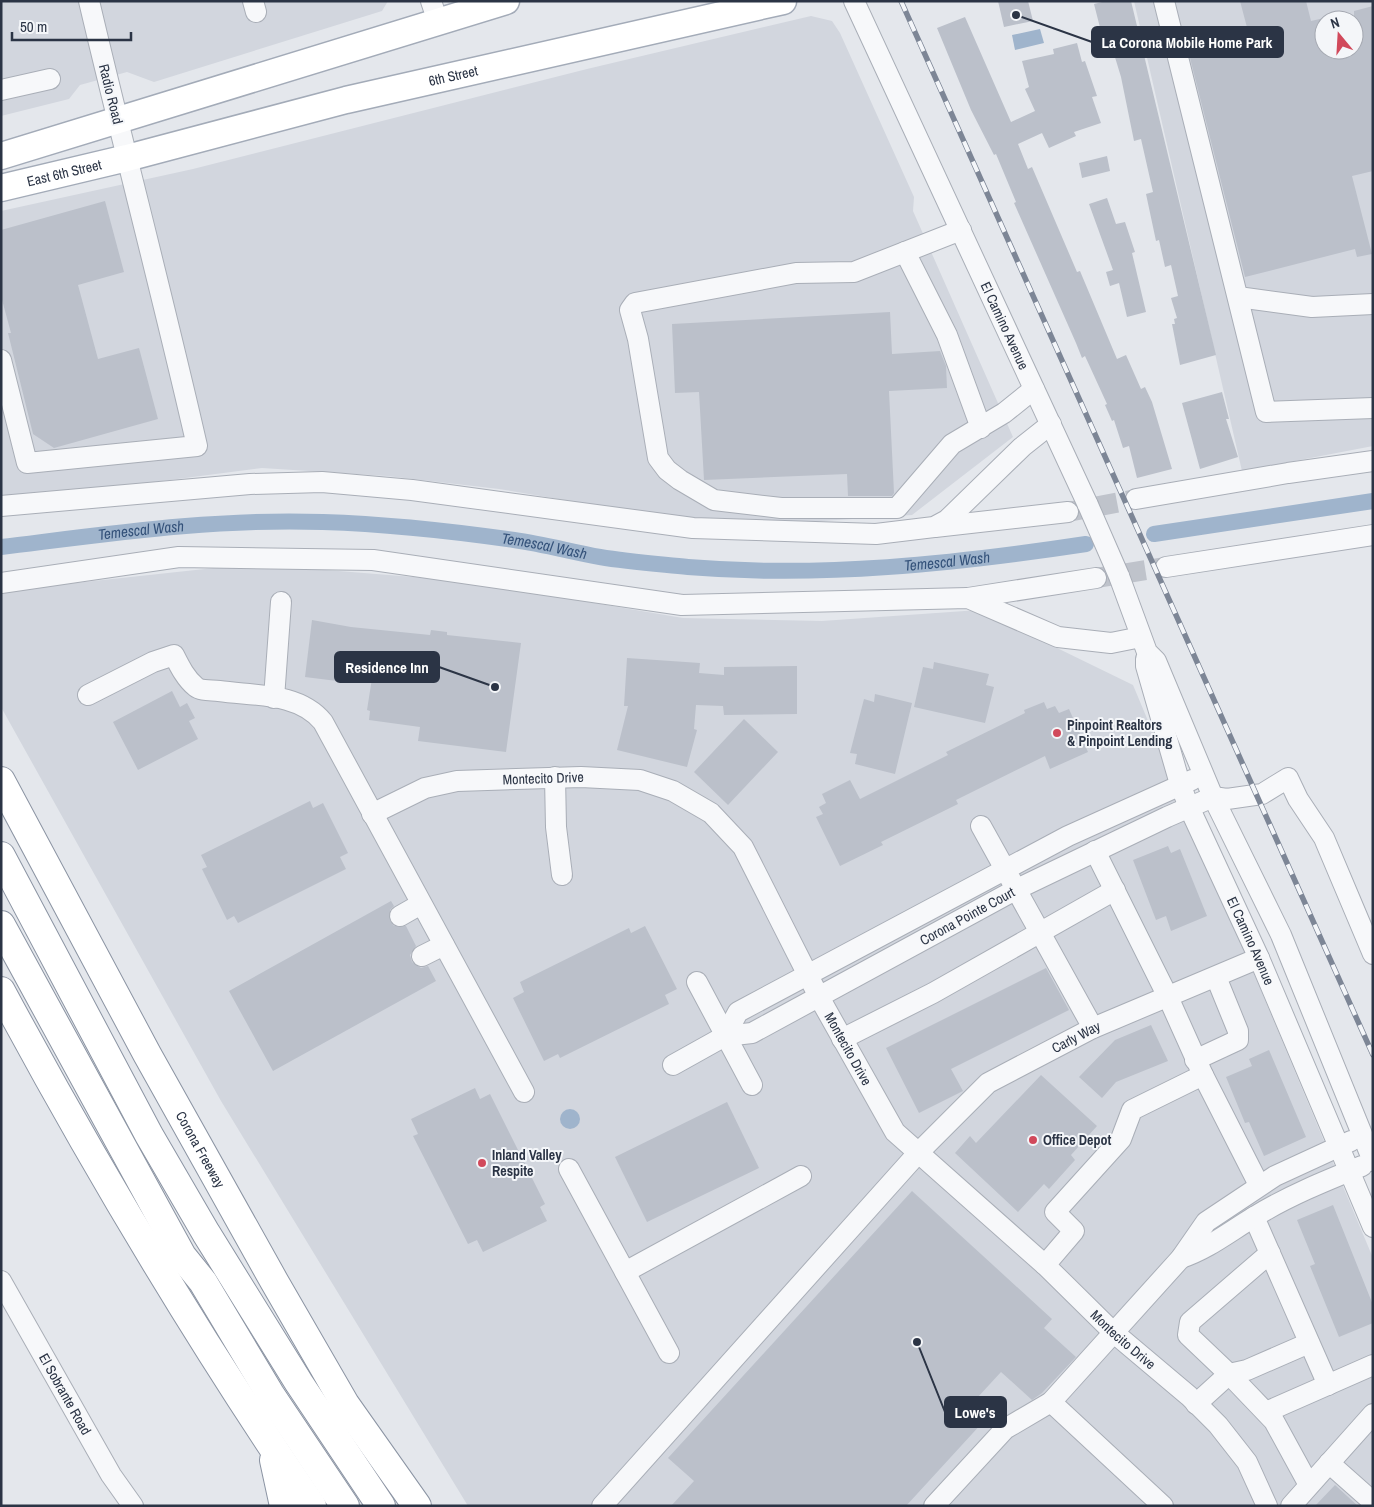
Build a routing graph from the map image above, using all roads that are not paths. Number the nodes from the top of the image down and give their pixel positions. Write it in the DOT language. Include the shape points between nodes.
graph roads {
  1 [pos="89,1"];
  2 [pos="506,1"];
  3 [pos="783,1"];
  4 [pos="854,1"];
  5 [pos="1164,1"];
  6 [pos="434,12"];
  7 [pos="50,78"];
  8 [pos="1,90"];
  9 [pos="117,122"];
  10 [pos="1,156"];
  11 [pos="127,158"];
  12 [pos="1,188"];
  13 [pos="961,230"];
  14 [pos="905,252"];
  15 [pos="1238,297"];
  16 [pos="1373,304"];
  17 [pos="1,360"];
  18 [pos="1034,389"];
  19 [pos="1373,408"];
  20 [pos="1051,424"];
  21 [pos="981,428"];
  22 [pos="1373,461"];
  23 [pos="1136,499"];
  24 [pos="1,506"];
  25 [pos="1068,512"];
  26 [pos="934,527"];
  27 [pos="1373,535"];
  28 [pos="1166,567"];
  29 [pos="1096,578"];
  30 [pos="1,583"];
  31 [pos="968,598"];
  32 [pos="281,602"];
  33 [pos="1144,645"];
  34 [pos="88,695"];
  35 [pos="274,698"];
  36 [pos="1205,774"];
  37 [pos="555,777"];
  38 [pos="1,781"];
  39 [pos="1180,784"];
  40 [pos="1213,797"];
  41 [pos="1189,807"];
  42 [pos="372,814"];
  43 [pos="1,820"];
  44 [pos="981,826"];
  45 [pos="1095,851"];
  46 [pos="1,856"];
  47 [pos="1006,868"];
  48 [pos="562,875"];
  49 [pos="1017,889"];
  50 [pos="1115,890"];
  51 [pos="1,891"];
  52 [pos="421,904"];
  53 [pos="400,916"];
  54 [pos="1,925"];
  55 [pos="1039,934"];
  56 [pos="444,945"];
  57 [pos="1373,954"];
  58 [pos="422,956"];
  59 [pos="1259,958"];
  60 [pos="807,974"];
  61 [pos="1216,976"];
  62 [pos="697,982"];
  63 [pos="1,991"];
  64 [pos="819,997"];
  65 [pos="1168,997"];
  66 [pos="1093,1028"];
  67 [pos="725,1036"];
  68 [pos="842,1039"];
  69 [pos="673,1065"];
  70 [pos="1199,1068"];
  71 [pos="752,1085"];
  72 [pos="524,1092"];
  73 [pos="1362,1138"];
  74 [pos="1338,1146"];
  75 [pos="918,1153"];
  76 [pos="1373,1161"];
  77 [pos="569,1169"];
  78 [pos="1350,1171"];
  79 [pos="801,1176"];
  80 [pos="1259,1185"];
  81 [pos="1254,1217"];
  82 [pos="1373,1227"];
  83 [pos="1270,1253"];
  84 [pos="1180,1258"];
  85 [pos="227,1264"];
  86 [pos="1045,1266"];
  87 [pos="625,1272"];
  88 [pos="1,1281"];
  89 [pos="203,1282"];
  90 [pos="1113,1332"];
  91 [pos="1310,1343"];
  92 [pos="669,1353"];
  93 [pos="1373,1365"];
  94 [pos="1229,1374"];
  95 [pos="1328,1385"];
  96 [pos="1050,1402"];
  97 [pos="1196,1404"];
  98 [pos="1266,1412"];
  99 [pos="1373,1414"];
  100 [pos="271,1446"];
  101 [pos="1329,1463"];
  102 [pos="1309,1485"];
  103 [pos="1373,1502"];
  104 [pos="1296,1504"];
  105 [pos="133,1506"];
  106 [pos="284,1506"];
  107 [pos="312,1506"];
  108 [pos="344,1506"];
  109 [pos="381,1506"];
  110 [pos="417,1506"];
  111 [pos="602,1506"];
  112 [pos="934,1506"];
  113 [pos="1163,1506"];
  114 [pos="1267,1506"];
  1 -- 9 [label="street, Radio Road"];
  2 -- 6 [label="main road"];
  3 -- 11 [label="main road, 6th Street" via="355,98"];
  4 -- 13 [label="street, El Camino Avenue"];
  5 -- 15 [label="street"];
  6 -- 9 [label="main road"];
  7 -- 8 [label="street"];
  9 -- 10 [label="main road"];
  9 -- 11 [label="street, Radio Road"];
  11 -- 12 [label="main road, East 6th Street"];
  11 -- 17 [label="street, Radio Road" via="197,446 26,463"];
  13 -- 14 [label="street"];
  13 -- 18 [label="street, El Camino Avenue"];
  14 -- 21 [label="street" via="946,335"];
  14 -- 21 [label="street" via="854,272 796,273 635,304 630,310 658,458 680,480 714,500 781,508 897,508 952,444"];
  15 -- 16 [label="street" via="1312,307"];
  15 -- 19 [label="street" via="1266,412"];
  18 -- 20 [label="street, El Camino Avenue"];
  18 -- 21 [label="street"];
  20 -- 26 [label="street" via="1022,447 948,520"];
  20 -- 33 [label="street, El Camino Avenue, bridge" via="1119,576"];
  22 -- 23 [label="street" via="1288,472"];
  24 -- 26 [label="street" via="250,484 322,482 412,490 694,528 876,534"];
  25 -- 26 [label="street"];
  27 -- 28 [label="street"];
  29 -- 31 [label="street"];
  30 -- 31 [label="street" via="189,558 373,560 682,605"];
  31 -- 33 [label="street" via="1058,637"];
  32 -- 35 [label="street"];
  33 -- 36 [label="street, El Camino Avenue" via="1156,661"];
  33 -- 39 [label="street, El Camino Avenue" via="1146,666"];
  34 -- 35 [label="street" via="153,662 174,655 183,673 198,688"];
  35 -- 42 [label="street" via="299,703 314,711"];
  36 -- 39 [label="street, Corona Pointe Court"];
  36 -- 40 [label="street, El Camino Avenue"];
  37 -- 42 [label="street, Montecito Drive" via="457,782 425,788"];
  37 -- 48 [label="street" via="556,827"];
  37 -- 60 [label="street, Montecito Drive" via="640,780 673,791 711,813 743,847"];
  38 -- 110 [label="highway, Corona Freeway" via="147,1054 274,1281 345,1404"];
  39 -- 41 [label="street, El Camino Avenue"];
  39 -- 47 [label="street, Corona Pointe Court"];
  40 -- 41 [label="street, Corona Pointe Court"];
  40 -- 57 [label="street" via="1227,799 1262,794 1288,778 1324,838"];
  40 -- 73 [label="street, El Camino Avenue" via="1281,935"];
  41 -- 45 [label="street, Corona Pointe Court"];
  41 -- 59 [label="street, El Camino Avenue"];
  42 -- 52 [label="street"];
  43 -- 85 [label="highway" via="216,1230"];
  44 -- 47 [label="street"];
  45 -- 49 [label="street, Corona Pointe Court"];
  45 -- 50 [label="street"];
  46 -- 85 [label="highway" via="149,1135"];
  47 -- 49 [label="street"];
  47 -- 60 [label="street, Corona Pointe Court"];
  49 -- 55 [label="street"];
  49 -- 64 [label="street, Corona Pointe Court"];
  50 -- 55 [label="street"];
  50 -- 65 [label="street"];
  51 -- 89 [label="highway" via="192,1248"];
  52 -- 53 [label="street"];
  52 -- 56 [label="street"];
  54 -- 89 [label="highway" via="182,1256"];
  55 -- 66 [label="street"];
  55 -- 68 [label="street"];
  56 -- 58 [label="street"];
  56 -- 72 [label="street"];
  59 -- 61 [label="street, Carly Way"];
  59 -- 74 [label="street, El Camino Avenue"];
  60 -- 64 [label="street, Montecito Drive"];
  60 -- 67 [label="street, Corona Pointe Court" via="738,1012"];
  61 -- 65 [label="street, Carly Way"];
  61 -- 70 [label="street" via="1238,1031 1238,1040"];
  62 -- 67 [label="street"];
  63 -- 100 [label="highway" via="65,1110"];
  64 -- 67 [label="street, Corona Pointe Court" via="752,1033"];
  64 -- 68 [label="street, Montecito Drive"];
  65 -- 66 [label="street, Carly Way"];
  65 -- 70 [label="street"];
  66 -- 75 [label="street, Carly Way" via="988,1083"];
  67 -- 69 [label="street"];
  67 -- 71 [label="street"];
  68 -- 75 [label="street, Montecito Drive" via="895,1132"];
  70 -- 80 [label="street"];
  70 -- 86 [label="street" via="1132,1110 1121,1139 1055,1212 1074,1231"];
  73 -- 74 [label="street"];
  73 -- 76 [label="street, El Camino Avenue"];
  74 -- 78 [label="street, El Camino Avenue"];
  74 -- 80 [label="street"];
  75 -- 86 [label="street, Montecito Drive"];
  75 -- 111 [label="street, Carly Way"];
  76 -- 78 [label="street"];
  77 -- 87 [label="street"];
  78 -- 81 [label="street"];
  78 -- 82 [label="street, El Camino Avenue"];
  79 -- 87 [label="street"];
  80 -- 84 [label="street" via="1206,1222"];
  81 -- 83 [label="street"];
  81 -- 84 [label="street" via="1201,1252"];
  83 -- 91 [label="street"];
  83 -- 94 [label="street" via="1190,1322 1188,1335"];
  84 -- 90 [label="street"];
  85 -- 109 [label="highway" via="299,1383"];
  86 -- 90 [label="street, Montecito Drive"];
  87 -- 92 [label="street"];
  88 -- 105 [label="street, El Sobrante Road" via="111,1475"];
  89 -- 108 [label="highway" via="270,1394"];
  90 -- 96 [label="street"];
  90 -- 97 [label="street, Montecito Drive"];
  91 -- 94 [label="street" via="1247,1370"];
  91 -- 95 [label="street"];
  93 -- 95 [label="street"];
  94 -- 97 [label="street"];
  94 -- 98 [label="street"];
  95 -- 98 [label="street"];
  96 -- 112 [label="street" via="1004,1429"];
  96 -- 113 [label="street"];
  97 -- 114 [label="street, Montecito Drive" via="1218,1425 1247,1462"];
  98 -- 102 [label="street"];
  99 -- 101 [label="street"];
  100 -- 106 [label="highway"];
  100 -- 107 [label="highway"];
  101 -- 102 [label="street"];
  101 -- 103 [label="street"];
  102 -- 104 [label="street"];
}
